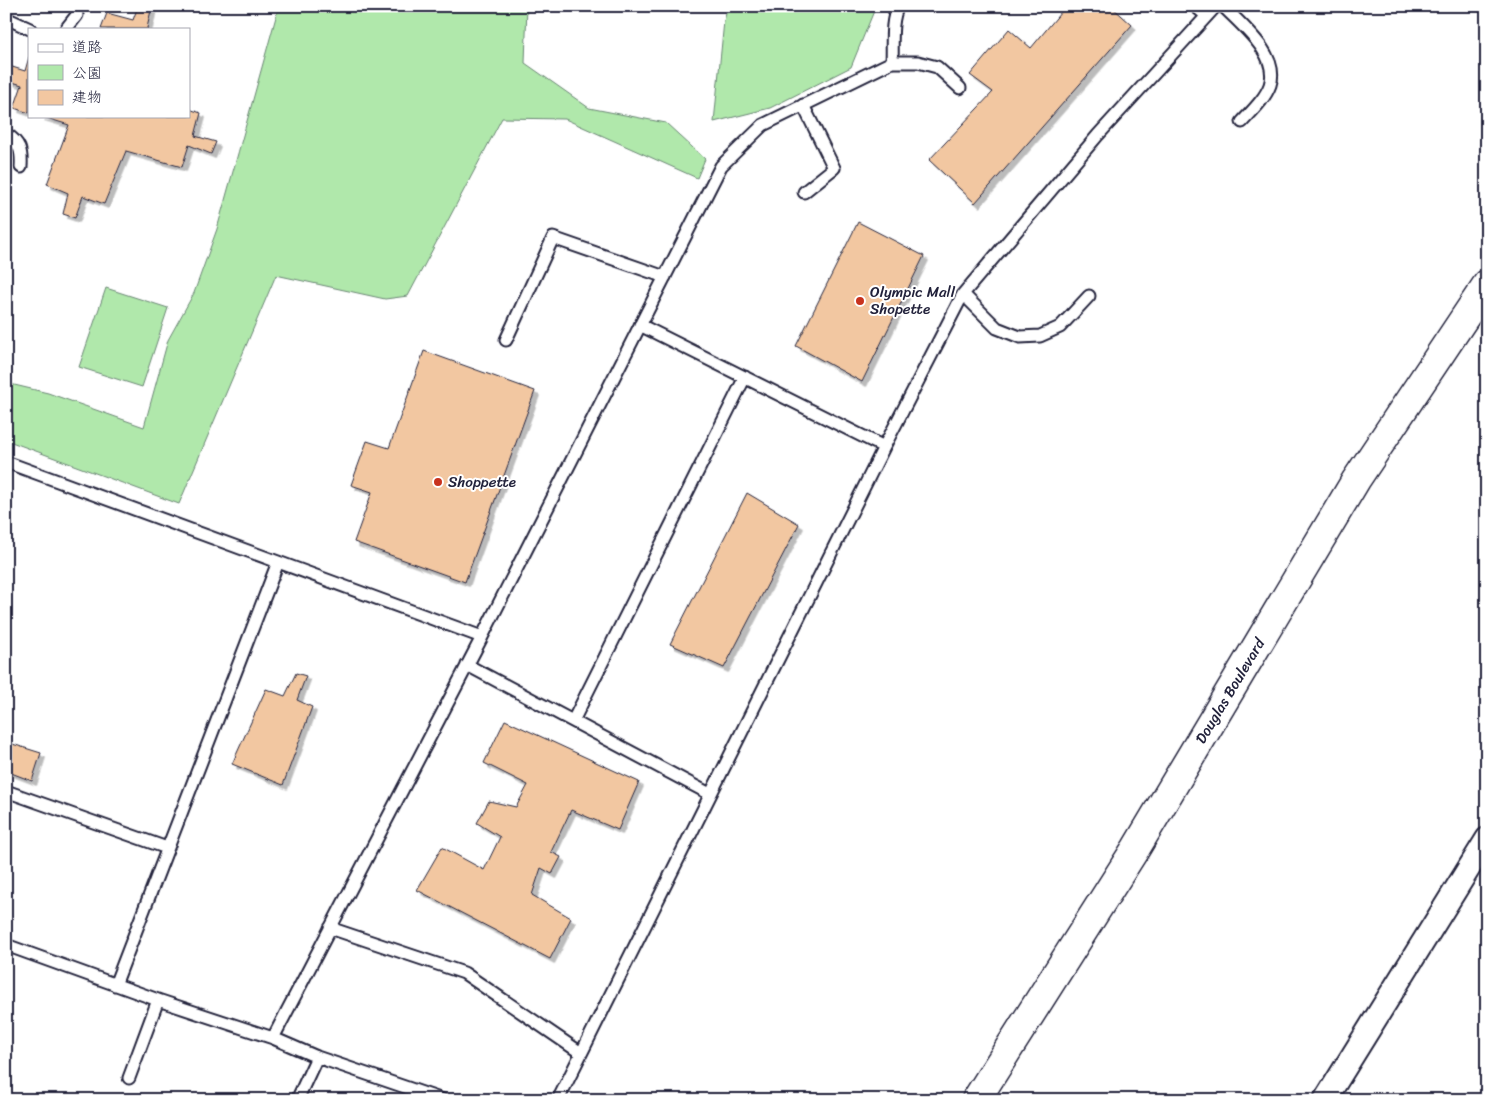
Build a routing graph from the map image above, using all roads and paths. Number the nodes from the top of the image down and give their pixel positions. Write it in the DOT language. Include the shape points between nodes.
graph roads {
  1 [pos="898,6"];
  2 [pos="1195,6"];
  3 [pos="1216,6"];
  4 [pos="1223,6"];
  5 [pos="77,15"];
  6 [pos="1207,16"];
  7 [pos="6,18"];
  8 [pos="28,28"];
  9 [pos="67,28"];
  10 [pos="892,62"];
  11 [pos="960,88"];
  12 [pos="804,105"];
  13 [pos="1242,122"];
  14 [pos="6,134"];
  15 [pos="21,167"];
  16 [pos="804,192"];
  17 [pos="665,277"];
  18 [pos="1487,284"];
  19 [pos="963,294"];
  20 [pos="1088,296"];
  21 [pos="640,325"];
  22 [pos="506,340"];
  23 [pos="744,377"];
  24 [pos="884,447"];
  25 [pos="6,462"];
  26 [pos="278,562"];
  27 [pos="482,637"];
  28 [pos="467,665"];
  29 [pos="572,721"];
  30 [pos="6,791"];
  31 [pos="710,794"];
  32 [pos="1487,839"];
  33 [pos="167,848"];
  34 [pos="330,928"];
  35 [pos="6,945"];
  36 [pos="115,985"];
  37 [pos="158,1000"];
  38 [pos="273,1038"];
  39 [pos="581,1053"];
  40 [pos="317,1057"];
  41 [pos="129,1078"];
  42 [pos="297,1100"];
  43 [pos="442,1100"];
  44 [pos="558,1100"];
  45 [pos="976,1100"];
  46 [pos="1325,1100"];
  1 -- 10 [label="lane"];
  2 -- 6 [label="lane"];
  3 -- 6 [label="lane"];
  4 -- 13 [label="lane" via="1264,50 1272,67 1270,85"];
  5 -- 9 [label="lane"];
  6 -- 19 [label="lane" via="1098,135"];
  7 -- 8 [label="lane"];
  10 -- 11 [label="lane" via="918,62 937,67"];
  10 -- 12 [label="lane"];
  12 -- 16 [label="lane" via="834,168"];
  12 -- 17 [label="lane" via="763,125 721,166"];
  14 -- 15 [label="lane" via="17,142 22,154"];
  17 -- 21 [label="lane"];
  17 -- 22 [label="lane" via="553,238"];
  18 -- 45 [label="street, Douglas Boulevard" via="1356,480 1136,848"];
  19 -- 20 [label="lane" via="997,328 1020,337 1040,336 1060,327"];
  19 -- 24 [label="lane"];
  21 -- 23 [label="lane"];
  21 -- 27 [label="lane"];
  23 -- 24 [label="lane"];
  23 -- 29 [label="lane"];
  24 -- 31 [label="lane"];
  25 -- 26 [label="lane"];
  26 -- 27 [label="lane"];
  26 -- 33 [label="lane"];
  27 -- 28 [label="lane"];
  28 -- 29 [label="lane"];
  28 -- 34 [label="lane"];
  29 -- 31 [label="lane"];
  30 -- 33 [label="lane"];
  31 -- 39 [label="lane"];
  32 -- 46 [label="street"];
  33 -- 36 [label="lane"];
  34 -- 38 [label="lane"];
  34 -- 39 [label="lane" via="464,973"];
  35 -- 36 [label="lane"];
  36 -- 37 [label="lane"];
  37 -- 38 [label="lane"];
  37 -- 41 [label="lane"];
  38 -- 40 [label="lane"];
  39 -- 44 [label="lane"];
  40 -- 42 [label="lane"];
  40 -- 43 [label="lane"];
}
